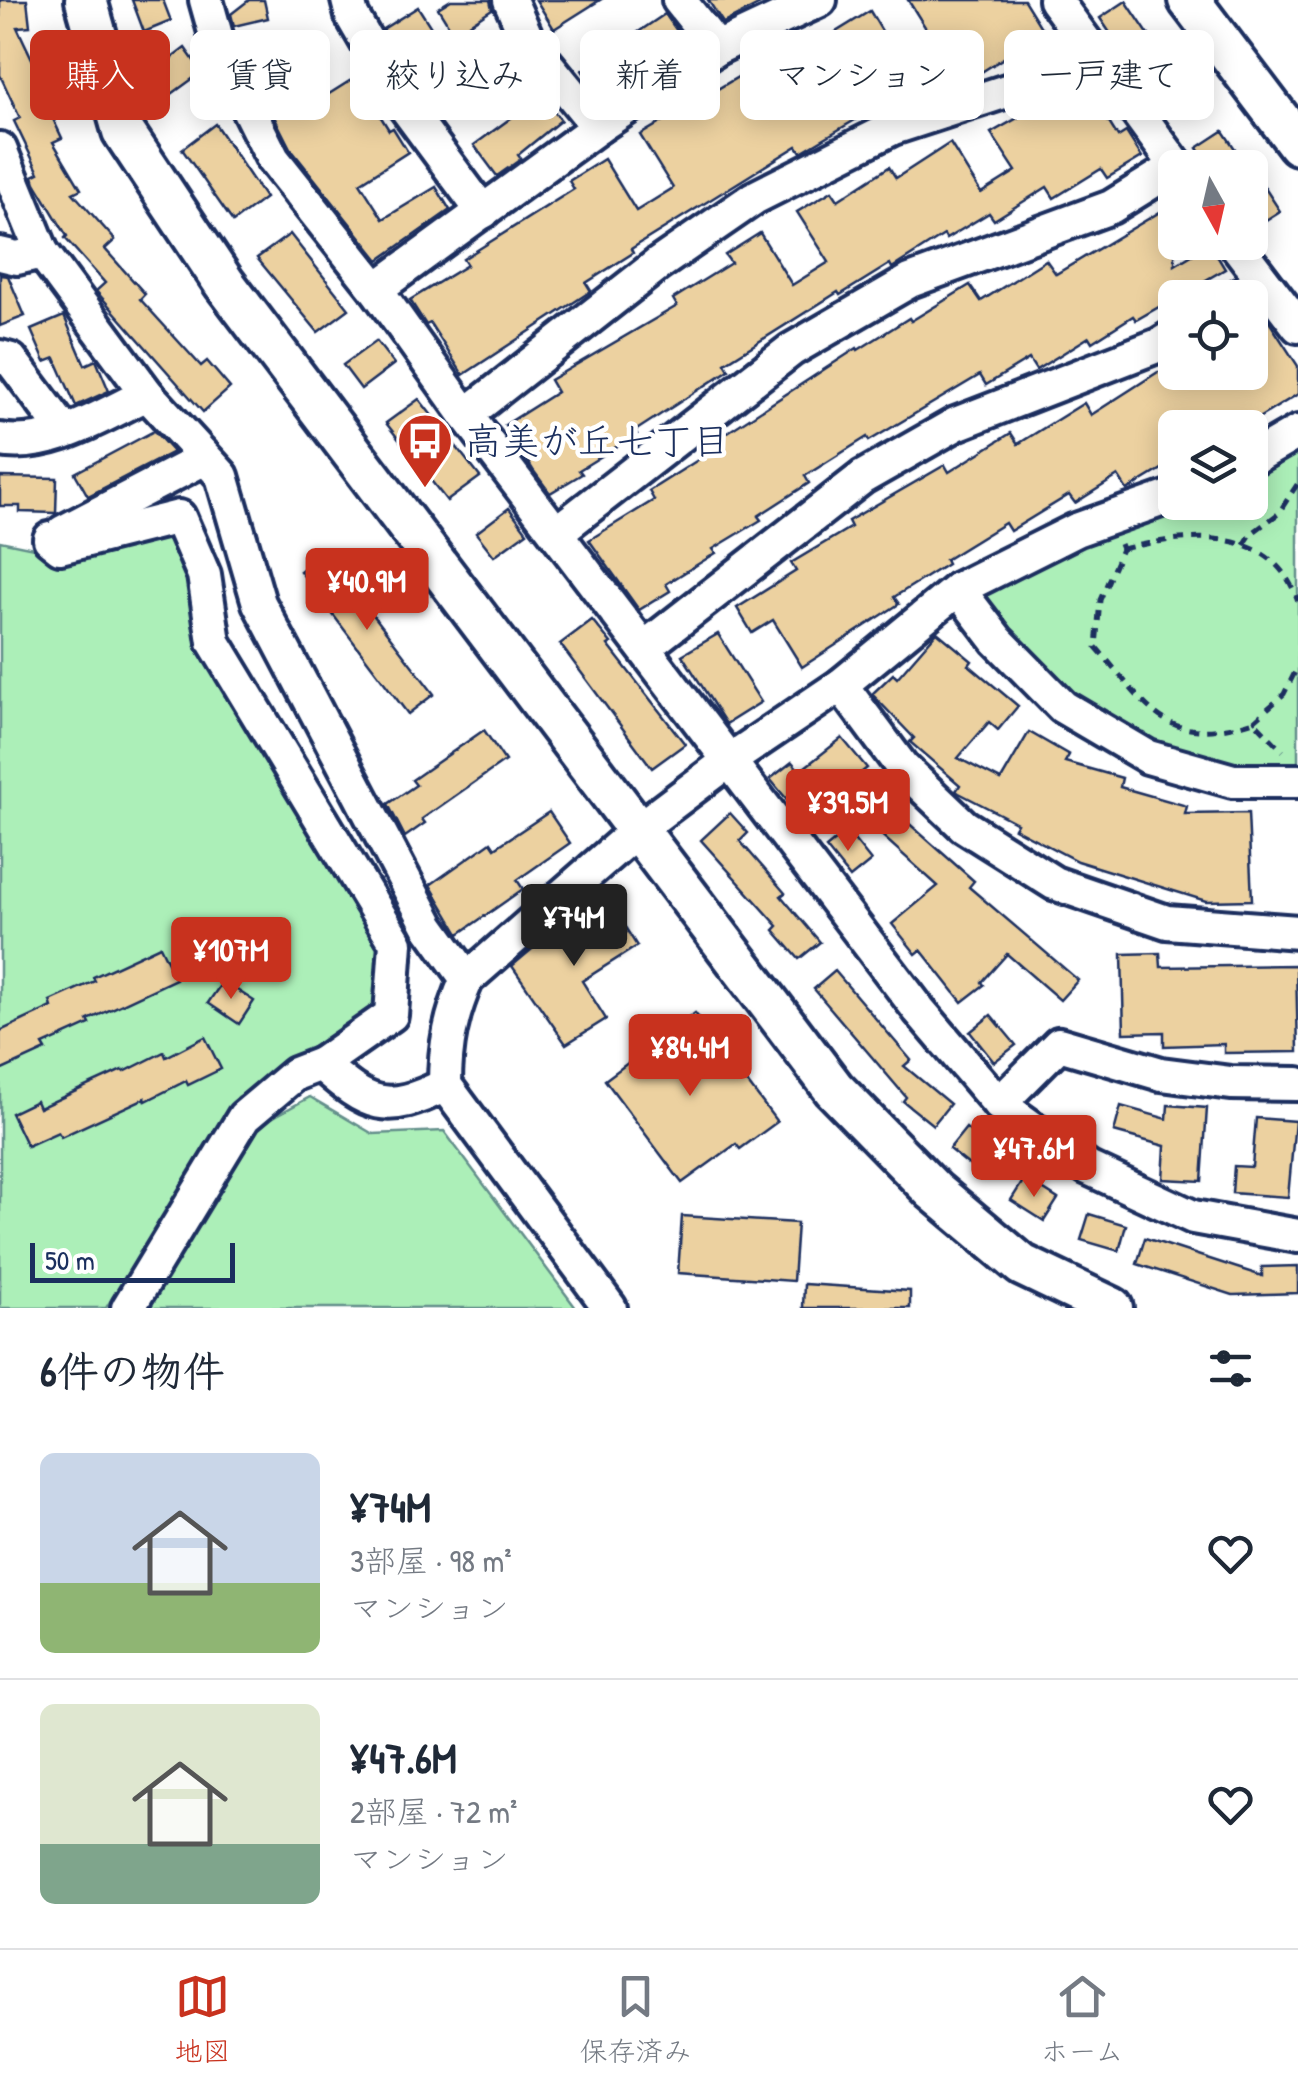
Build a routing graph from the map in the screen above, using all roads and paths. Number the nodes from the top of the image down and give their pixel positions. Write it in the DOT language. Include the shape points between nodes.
graph roads {
  1 [pos="86,0"];
  2 [pos="206,0"];
  3 [pos="348,0"];
  4 [pos="510,0"];
  5 [pos="679,0"];
  6 [pos="820,0"];
  7 [pos="1055,0"];
  8 [pos="1189,0"];
  9 [pos="703,30"];
  10 [pos="1078,30"];
  11 [pos="720,47"];
  12 [pos="1004,92"];
  13 [pos="607,120"];
  14 [pos="1144,120"];
  15 [pos="598,126"];
  16 [pos="1298,144"];
  17 [pos="0,149"];
  18 [pos="1165,150"];
  19 [pos="1158,179"];
  20 [pos="482,212"];
  21 [pos="42,252"];
  22 [pos="0,254"];
  23 [pos="376,290"];
  24 [pos="1268,303"];
  25 [pos="1298,326"];
  26 [pos="1158,345"];
  27 [pos="0,357"];
  28 [pos="148,394"];
  29 [pos="466,416"];
  30 [pos="65,432"];
  31 [pos="1298,432"];
  32 [pos="0,440"];
  33 [pos="1268,450"];
  34 [pos="205,458"];
  35 [pos="1298,483"];
  36 [pos="1158,506"];
  37 [pos="557,532"];
  38 [pos="1115,534"];
  39 [pos="1244,545"];
  40 [pos="958,589"];
  41 [pos="1298,600"];
  42 [pos="644,648"];
  43 [pos="1298,666"];
  44 [pos="841,685"];
  45 [pos="1254,721"];
  46 [pos="730,760"];
  47 [pos="1295,769"];
  48 [pos="636,830"];
  49 [pos="1298,932"];
  50 [pos="467,979"];
  51 [pos="321,1064"];
  52 [pos="1298,1084"];
  53 [pos="445,1085"];
  54 [pos="999,1104"];
  55 [pos="1298,1236"];
  56 [pos="128,1308"];
  57 [pos="610,1308"];
  58 [pos="1112,1308"];
  1 -- 48 [label="street" via="124,131 214,268"];
  2 -- 23 [label="street" via="222,57 273,159"];
  3 -- 20 [label="street" via="403,104"];
  4 -- 15 [label="street" via="528,41"];
  5 -- 9 [label="street"];
  6 -- 11 [label="street"];
  7 -- 10 [label="street"];
  8 -- 16 [label="street"];
  12 -- 29 [label="street" via="894,128 754,198 656,265"];
  13 -- 15 [label="street"];
  14 -- 18 [label="street"];
  15 -- 20 [label="street"];
  17 -- 21 [label="street"];
  19 -- 37 [label="street" via="1111,207 910,281 791,350"];
  20 -- 23 [label="street"];
  21 -- 22 [label="street"];
  21 -- 28 [label="street"];
  23 -- 29 [label="street"];
  24 -- 25 [label="street"];
  26 -- 42 [label="street" via="956,424 863,477"];
  27 -- 30 [label="street" via="11,360"];
  28 -- 30 [label="street"];
  28 -- 34 [label="street"];
  29 -- 37 [label="street"];
  30 -- 32 [label="street" via="21,444"];
  31 -- 33 [label="street"];
  34 -- 50 [label="street" via="222,476 260,603 429,926"];
  34 -- 51 [label="street" via="50,539 60,547 179,517 204,575 214,642 396,944 391,1014"];
  35 -- 39 [label="path" via="1278,514"];
  36 -- 38 [label="street"];
  37 -- 42 [label="street"];
  38 -- 39 [label="path" via="1225,538"];
  38 -- 40 [label="street" via="1014,558"];
  38 -- 45 [label="path" via="1096,647 1160,719 1191,731"];
  39 -- 41 [label="path" via="1290,579"];
  40 -- 44 [label="street"];
  40 -- 47 [label="street" via="1063,707 1148,757 1233,781"];
  42 -- 46 [label="street"];
  43 -- 45 [label="path" via="1284,694"];
  44 -- 46 [label="street"];
  44 -- 49 [label="street" via="902,767 964,826 1054,884 1167,922"];
  45 -- 47 [label="path"];
  46 -- 48 [label="street"];
  46 -- 54 [label="street" via="919,1010"];
  48 -- 50 [label="street"];
  48 -- 58 [label="street" via="834,1089 934,1191 1022,1265"];
  50 -- 53 [label="street" via="445,1046"];
  51 -- 53 [label="street" via="354,1094 383,1104 418,1099"];
  51 -- 56 [label="street" via="295,1074 244,1117"];
  52 -- 54 [label="street" via="1161,1074 1059,1044"];
  53 -- 57 [label="street"];
  54 -- 55 [label="street" via="1088,1168 1193,1216"];
}
